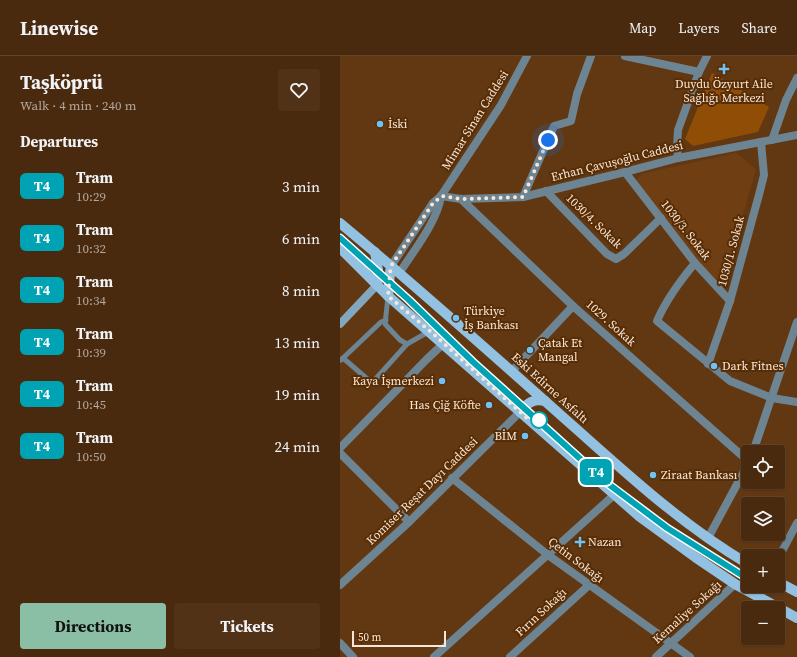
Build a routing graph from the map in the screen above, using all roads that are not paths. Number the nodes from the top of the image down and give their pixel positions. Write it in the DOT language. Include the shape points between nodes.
graph roads {
  1 [pos="527,56"];
  2 [pos="591,56"];
  3 [pos="625,56"];
  4 [pos="707,56"];
  5 [pos="699,72"];
  6 [pos="797,78"];
  7 [pos="797,135"];
  8 [pos="772,140"];
  9 [pos="761,142"];
  10 [pos="678,158"];
  11 [pos="626,172"];
  12 [pos="546,191"];
  13 [pos="442,196"];
  14 [pos="523,197"];
  15 [pos="461,199"];
  16 [pos="661,218"];
  17 [pos="340,223"];
  18 [pos="340,248"];
  19 [pos="375,252"];
  20 [pos="696,264"];
  21 [pos="395,269"];
  22 [pos="377,285"];
  23 [pos="388,296"];
  24 [pos="730,301"];
  25 [pos="573,306"];
  26 [pos="386,320"];
  27 [pos="797,322"];
  28 [pos="340,324"];
  29 [pos="430,331"];
  30 [pos="407,344"];
  31 [pos="443,344"];
  32 [pos="342,359"];
  33 [pos="708,364"];
  34 [pos="512,371"];
  35 [pos="772,398"];
  36 [pos="545,401"];
  37 [pos="797,402"];
  38 [pos="520,412"];
  39 [pos="755,445"];
  40 [pos="340,448"];
  41 [pos="340,453"];
  42 [pos="741,455"];
  43 [pos="741,477"];
  44 [pos="452,478"];
  45 [pos="614,495"];
  46 [pos="408,522"];
  47 [pos="797,523"];
  48 [pos="708,538"];
  49 [pos="783,549"];
  50 [pos="548,554"];
  51 [pos="741,559"];
  52 [pos="735,584"];
  53 [pos="589,585"];
  54 [pos="340,586"];
  55 [pos="785,586"];
  56 [pos="797,592"];
  57 [pos="797,618"];
  58 [pos="340,643"];
  59 [pos="670,644"];
  60 [pos="353,657"];
  61 [pos="434,657"];
  62 [pos="510,657"];
  63 [pos="656,657"];
  64 [pos="690,657"];
  1 -- 13 [label="street, Mimar Sinan Caddesi" via="501,105"];
  2 -- 14 [label="street" via="577,94 571,121 554,126"];
  3 -- 5 [label="street"];
  4 -- 5 [label="street"];
  5 -- 10 [label="street" via="678,130"];
  6 -- 8 [label="street"];
  7 -- 8 [label="street, Erhan Çavuşoğlu Caddesi"];
  8 -- 9 [label="street, Erhan Çavuşoğlu Caddesi"];
  9 -- 10 [label="street, Erhan Çavuşoğlu Caddesi"];
  9 -- 24 [label="street, 1030/1. Sokak" via="764,174"];
  10 -- 11 [label="street, Erhan Çavuşoğlu Caddesi"];
  11 -- 12 [label="street, Erhan Çavuşoğlu Caddesi"];
  11 -- 16 [label="street, 1030/3. Sokak"];
  12 -- 14 [label="street, Erhan Çavuşoğlu Caddesi"];
  12 -- 16 [label="street, 1030/4. Sokak" via="607,254 616,260"];
  13 -- 15 [label="street, Erhan Çavuşoğlu Caddesi"];
  13 -- 21 [label="street, Mimar Sinan Caddesi" via="433,203"];
  14 -- 15 [label="street, Erhan Çavuşoğlu Caddesi"];
  15 -- 25 [label="street, 1029. Sokak"];
  16 -- 20 [label="street, 1030/3. Sokak"];
  17 -- 19 [label="main road, Eski Edirne Asfaltı"];
  18 -- 22 [label="main road"];
  19 -- 21 [label="main road, Eski Edirne Asfaltı"];
  19 -- 22 [label="main road"];
  20 -- 24 [label="street, 1030/3. Sokak"];
  20 -- 33 [label="street" via="682,278 656,321"];
  21 -- 23 [label="main road" via="390,273"];
  21 -- 34 [label="main road, Eski Edirne Asfaltı"];
  22 -- 23 [label="main road"];
  22 -- 28 [label="main road"];
  23 -- 26 [label="lane"];
  23 -- 29 [label="main road"];
  24 -- 33 [label="street, 1030/1. Sokak"];
  25 -- 34 [label="street"];
  25 -- 42 [label="street, 1029. Sokak"];
  26 -- 30 [label="lane" via="388,328"];
  26 -- 32 [label="lane"];
  27 -- 35 [label="street"];
  29 -- 30 [label="lane"];
  29 -- 31 [label="main road"];
  30 -- 32 [label="lane" via="372,383"];
  31 -- 38 [label="main road"];
  31 -- 40 [label="street"];
  33 -- 35 [label="street" via="730,381"];
  34 -- 36 [label="main road, Eski Edirne Asfaltı"];
  35 -- 37 [label="street"];
  35 -- 39 [label="street"];
  36 -- 38 [label="main road" via="535,400 526,404"];
  36 -- 48 [label="main road, Eski Edirne Asfaltı" via="646,491"];
  38 -- 44 [label="street, Komiser Reşat Dayı Caddesi"];
  38 -- 45 [label="main road"];
  41 -- 46 [label="street"];
  43 -- 48 [label="street"];
  44 -- 46 [label="street, Komiser Reşat Dayı Caddesi"];
  44 -- 50 [label="street, Çetin Sokağı"];
  45 -- 50 [label="street"];
  45 -- 52 [label="main road" via="648,524"];
  46 -- 54 [label="street, Komiser Reşat Dayı Caddesi"];
  47 -- 49 [label="street"];
  48 -- 51 [label="main road, Eski Edirne Asfaltı"];
  50 -- 53 [label="street, Çetin Sokağı"];
  50 -- 61 [label="street"];
  52 -- 57 [label="main road"];
  52 -- 59 [label="street, Kemaliye Sokağı"];
  53 -- 59 [label="street, Çetin Sokağı"];
  53 -- 62 [label="street, Fırın Sokağı"];
  55 -- 56 [label="main road"];
  58 -- 60 [label="street"];
  59 -- 63 [label="street, Kemaliye Sokağı"];
  59 -- 64 [label="street, Çetin Sokağı"];
}
